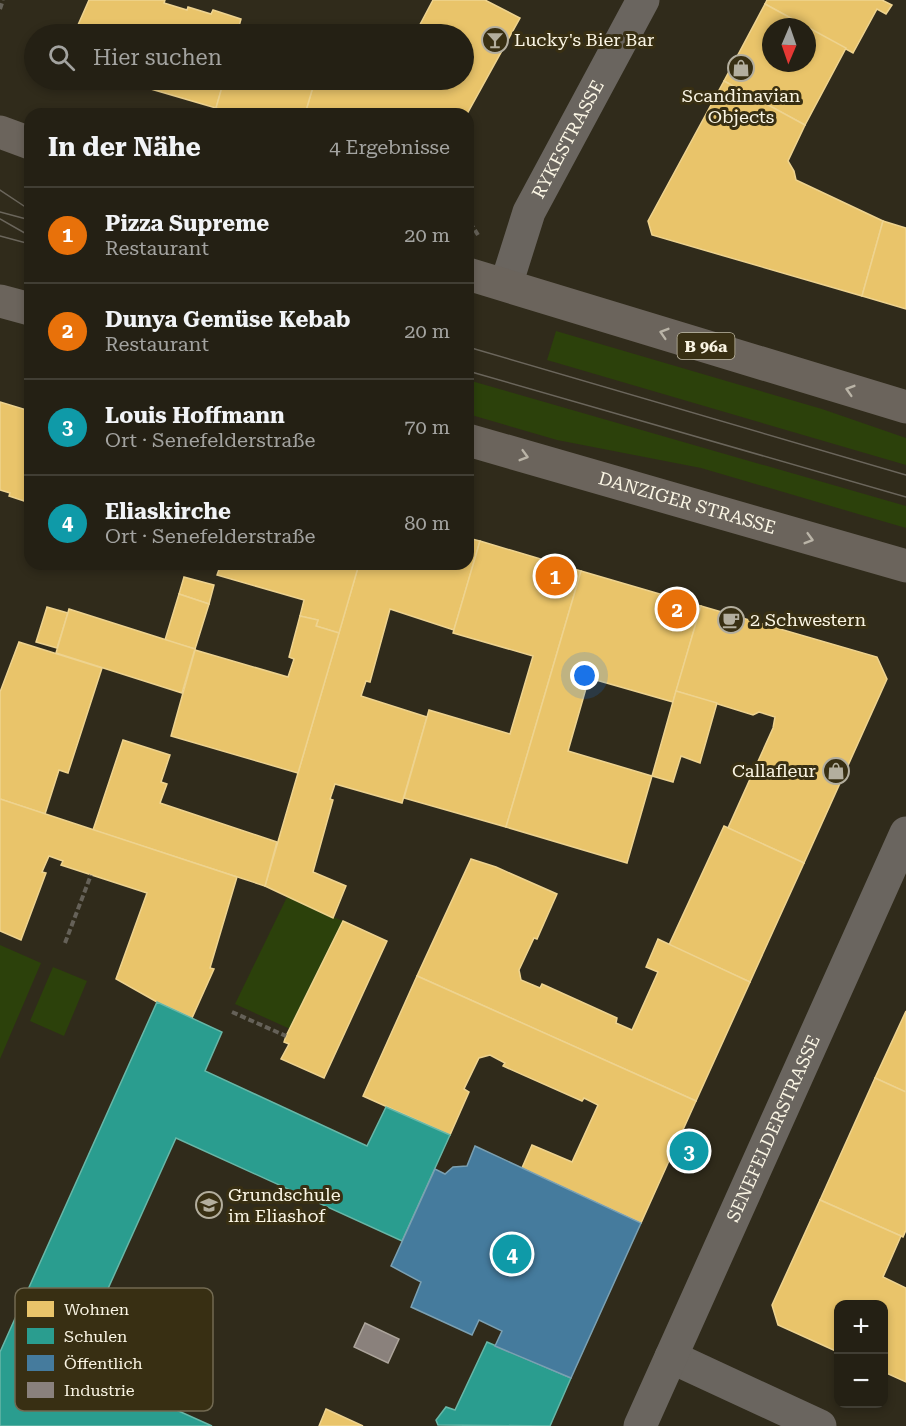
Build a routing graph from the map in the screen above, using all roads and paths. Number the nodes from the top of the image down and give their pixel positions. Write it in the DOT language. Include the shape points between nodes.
graph roads {
  1 [pos="3,0"];
  2 [pos="643,0"];
  3 [pos="0,9"];
  4 [pos="0,132"];
  5 [pos="24,141"];
  6 [pos="474,276"];
  7 [pos="506,285"];
  8 [pos="0,301"];
  9 [pos="24,307"];
  10 [pos="906,407"];
  11 [pos="474,442"];
  12 [pos="906,566"];
  13 [pos="906,833"];
  14 [pos="91,875"];
  15 [pos="66,943"];
  16 [pos="232,1012"];
  17 [pos="286,1036"];
  18 [pos="671,1357"];
  19 [pos="640,1426"];
  20 [pos="820,1426"];
  1 -- 3 [label="path"];
  2 -- 7 [label="street, RYKESTRASSE" via="529,212"];
  4 -- 5 [label="main road"];
  6 -- 7 [label="main road, B 96a"];
  10 -- 7 [label="main road, B 96a, one-way"];
  8 -- 9 [label="main road"];
  11 -- 12 [label="main road, DANZIGER STRASSE, one-way"];
  13 -- 18 [label="street, SENEFELDERSTRASSE"];
  14 -- 15 [label="path"];
  16 -- 17 [label="path"];
  18 -- 19 [label="street, SENEFELDERSTRASSE"];
  18 -- 20 [label="street"];
}
